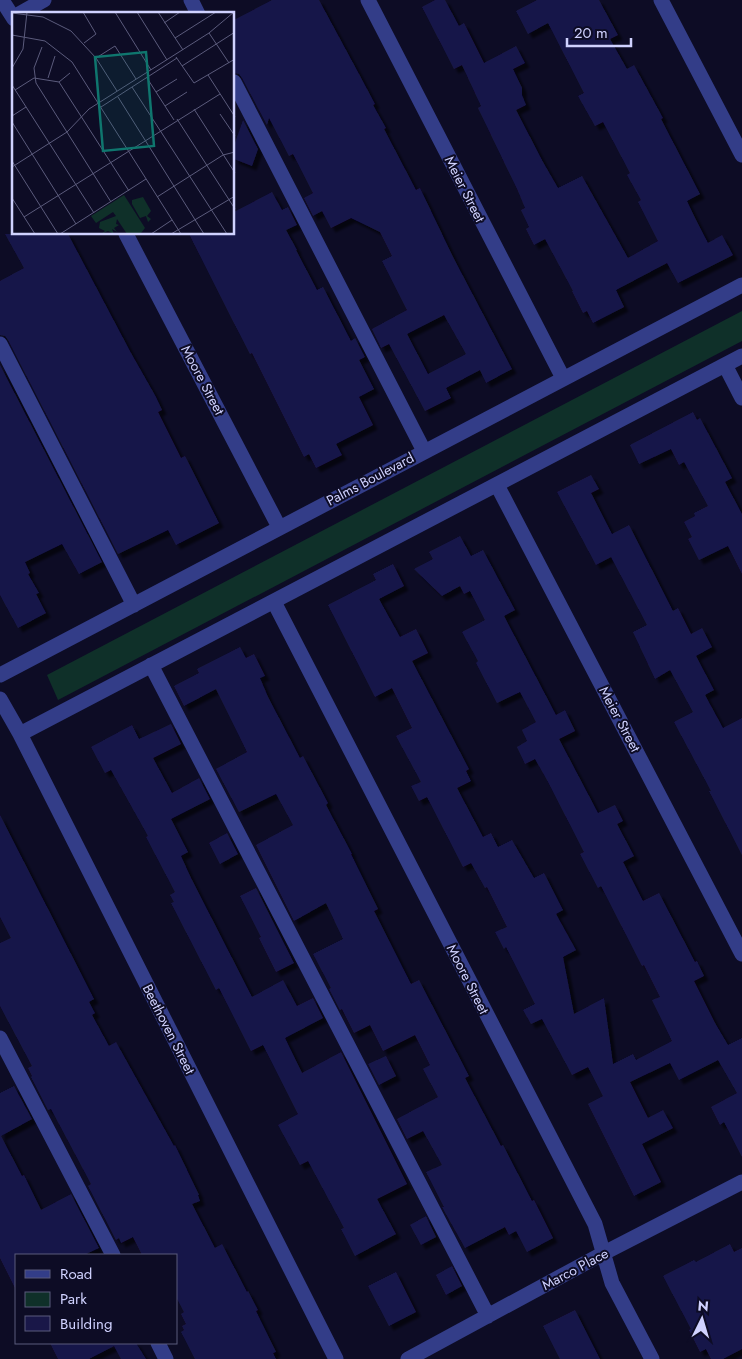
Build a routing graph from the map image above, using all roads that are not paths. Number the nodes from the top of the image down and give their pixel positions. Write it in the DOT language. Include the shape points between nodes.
graph roads {
  1 [pos="2,0"];
  2 [pos="44,0"];
  3 [pos="191,0"];
  4 [pos="368,0"];
  5 [pos="662,0"];
  6 [pos="24,12"];
  7 [pos="197,12"];
  8 [pos="12,13"];
  9 [pos="235,84"];
  10 [pos="742,155"];
  11 [pos="127,235"];
  12 [pos="742,285"];
  13 [pos="0,344"];
  14 [pos="742,356"];
  15 [pos="725,366"];
  16 [pos="563,378"];
  17 [pos="742,398"];
  18 [pos="424,451"];
  19 [pos="497,485"];
  20 [pos="279,527"];
  21 [pos="274,602"];
  22 [pos="134,605"];
  23 [pos="151,665"];
  24 [pos="0,675"];
  25 [pos="0,699"];
  26 [pos="4,716"];
  27 [pos="20,734"];
  28 [pos="742,954"];
  29 [pos="0,1038"];
  30 [pos="742,1182"];
  31 [pos="604,1253"];
  32 [pos="112,1254"];
  33 [pos="488,1316"];
  34 [pos="158,1344"];
  35 [pos="166,1359"];
  36 [pos="336,1359"];
  37 [pos="408,1359"];
  38 [pos="652,1359"];
  1 -- 8 [label="street"];
  2 -- 6 [label="street"];
  3 -- 7 [label="street"];
  4 -- 16 [label="street, Meier Street"];
  5 -- 10 [label="street"];
  9 -- 18 [label="street"];
  11 -- 20 [label="street, Moore Street"];
  12 -- 16 [label="street, Palms Boulevard"];
  13 -- 22 [label="street"];
  14 -- 15 [label="street"];
  15 -- 17 [label="street"];
  15 -- 19 [label="street"];
  16 -- 18 [label="street, Palms Boulevard"];
  18 -- 20 [label="street, Palms Boulevard"];
  19 -- 21 [label="street"];
  19 -- 28 [label="street, Meier Street"];
  20 -- 22 [label="street, Palms Boulevard"];
  21 -- 23 [label="street"];
  21 -- 31 [label="street, Moore Street" via="595,1224"];
  22 -- 24 [label="street, Palms Boulevard"];
  23 -- 27 [label="street"];
  23 -- 33 [label="street"];
  25 -- 26 [label="street, Beethoven Street"];
  26 -- 27 [label="street, Beethoven Street"];
  27 -- 36 [label="street, Beethoven Street"];
  29 -- 32 [label="street"];
  30 -- 31 [label="street, Marco Place"];
  31 -- 33 [label="street, Marco Place"];
  31 -- 38 [label="street, Moore Street" via="612,1283"];
  33 -- 37 [label="street, Marco Place"];
  34 -- 35 [label="street"];
}
